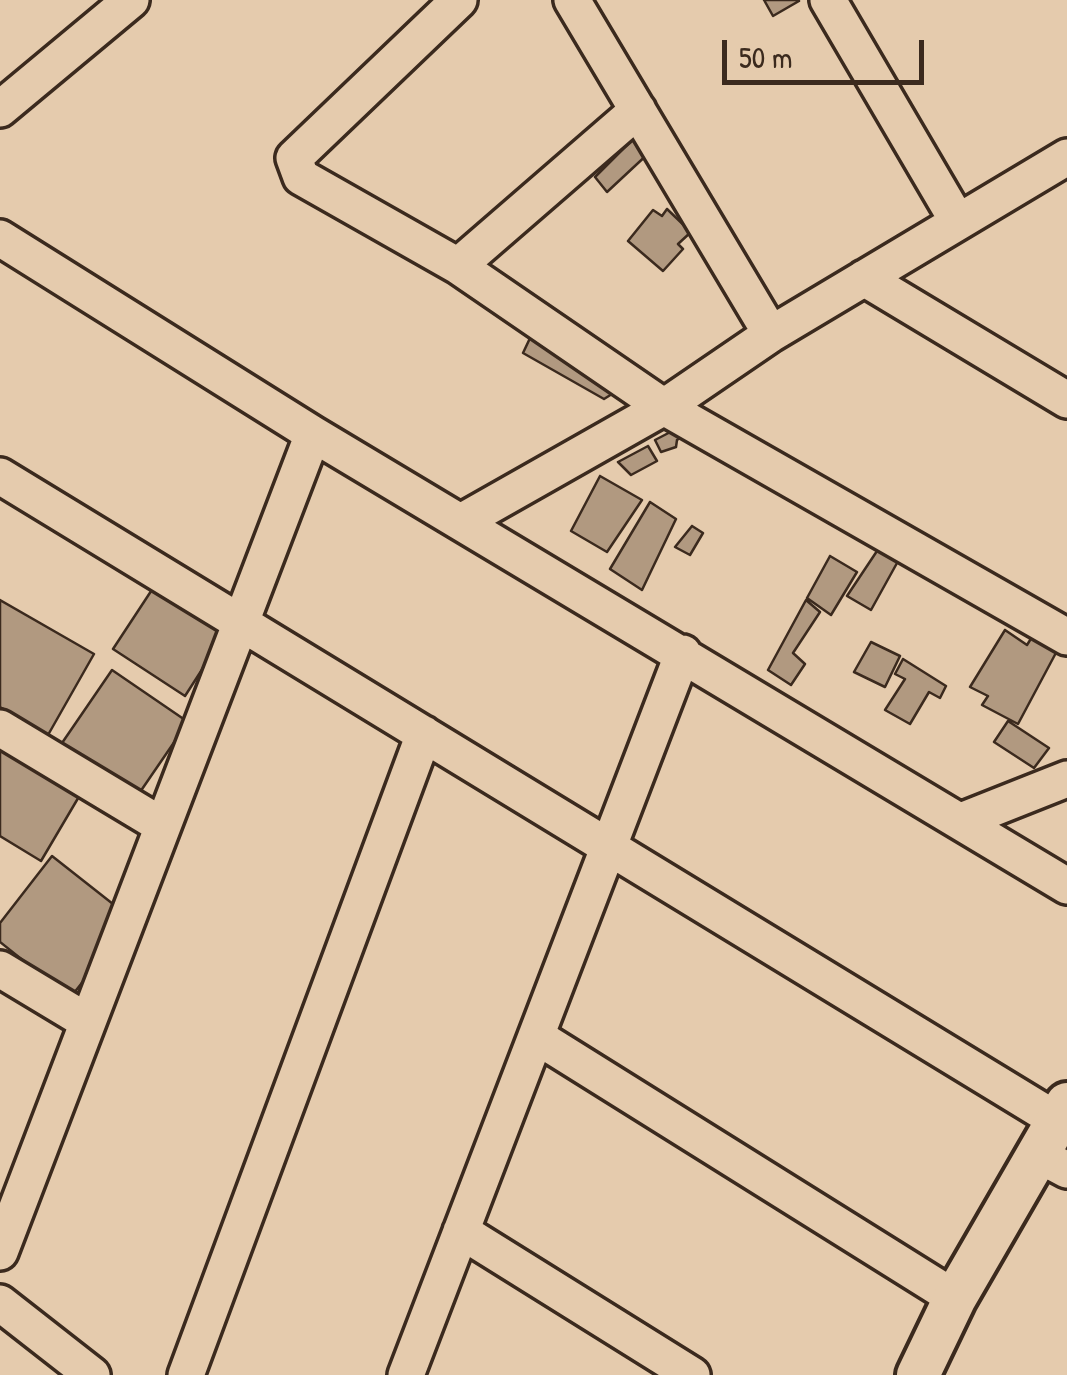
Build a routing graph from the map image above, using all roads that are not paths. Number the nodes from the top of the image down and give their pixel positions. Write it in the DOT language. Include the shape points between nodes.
graph roads {
  1 [pos="132,0"];
  2 [pos="460,0"];
  3 [pos="572,0"];
  4 [pos="828,0"];
  5 [pos="0,109"];
  6 [pos="638,110"];
  7 [pos="1067,157"];
  8 [pos="958,222"];
  9 [pos="0,238"];
  10 [pos="458,266"];
  11 [pos="864,278"];
  12 [pos="771,334"];
  13 [pos="1067,400"];
  14 [pos="664,407"];
  15 [pos="313,434"];
  16 [pos="0,476"];
  17 [pos="461,522"];
  18 [pos="241,622"];
  19 [pos="1067,637"];
  20 [pos="683,653"];
  21 [pos="0,728"];
  22 [pos="424,734"];
  23 [pos="1067,779"];
  24 [pos="961,821"];
  25 [pos="163,826"];
  26 [pos="608,846"];
  27 [pos="1067,886"];
  28 [pos="0,968"];
  29 [pos="88,1022"];
  30 [pos="536,1036"];
  31 [pos="1056,1137"];
  32 [pos="461,1231"];
  33 [pos="0,1252"];
  34 [pos="955,1298"];
  35 [pos="0,1304"];
  36 [pos="92,1375"];
  37 [pos="186,1375"];
  38 [pos="406,1375"];
  39 [pos="692,1375"];
  40 [pos="918,1375"];
  1 -- 5 [label="street"];
  2 -- 10 [label="street" via="294,163 301,177"];
  3 -- 6 [label="street"];
  4 -- 8 [label="street"];
  6 -- 10 [label="street"];
  6 -- 12 [label="street"];
  7 -- 8 [label="street"];
  8 -- 11 [label="street"];
  9 -- 15 [label="street"];
  10 -- 14 [label="street"];
  11 -- 12 [label="street"];
  11 -- 13 [label="street"];
  12 -- 14 [label="street"];
  14 -- 17 [label="street"];
  14 -- 19 [label="street"];
  15 -- 17 [label="street"];
  15 -- 18 [label="street"];
  16 -- 18 [label="street"];
  17 -- 20 [label="street"];
  18 -- 22 [label="street"];
  18 -- 25 [label="street"];
  20 -- 24 [label="street"];
  20 -- 26 [label="street"];
  21 -- 25 [label="street"];
  22 -- 26 [label="street"];
  22 -- 37 [label="street"];
  23 -- 24 [label="street"];
  24 -- 27 [label="street"];
  25 -- 29 [label="street"];
  26 -- 30 [label="street"];
  26 -- 31 [label="street"];
  28 -- 29 [label="street"];
  29 -- 33 [label="street"];
  30 -- 32 [label="street"];
  30 -- 34 [label="street"];
  31 -- 34 [label="main road"];
  32 -- 38 [label="street"];
  32 -- 39 [label="street"];
  34 -- 40 [label="main road"];
  35 -- 36 [label="street"];
}
